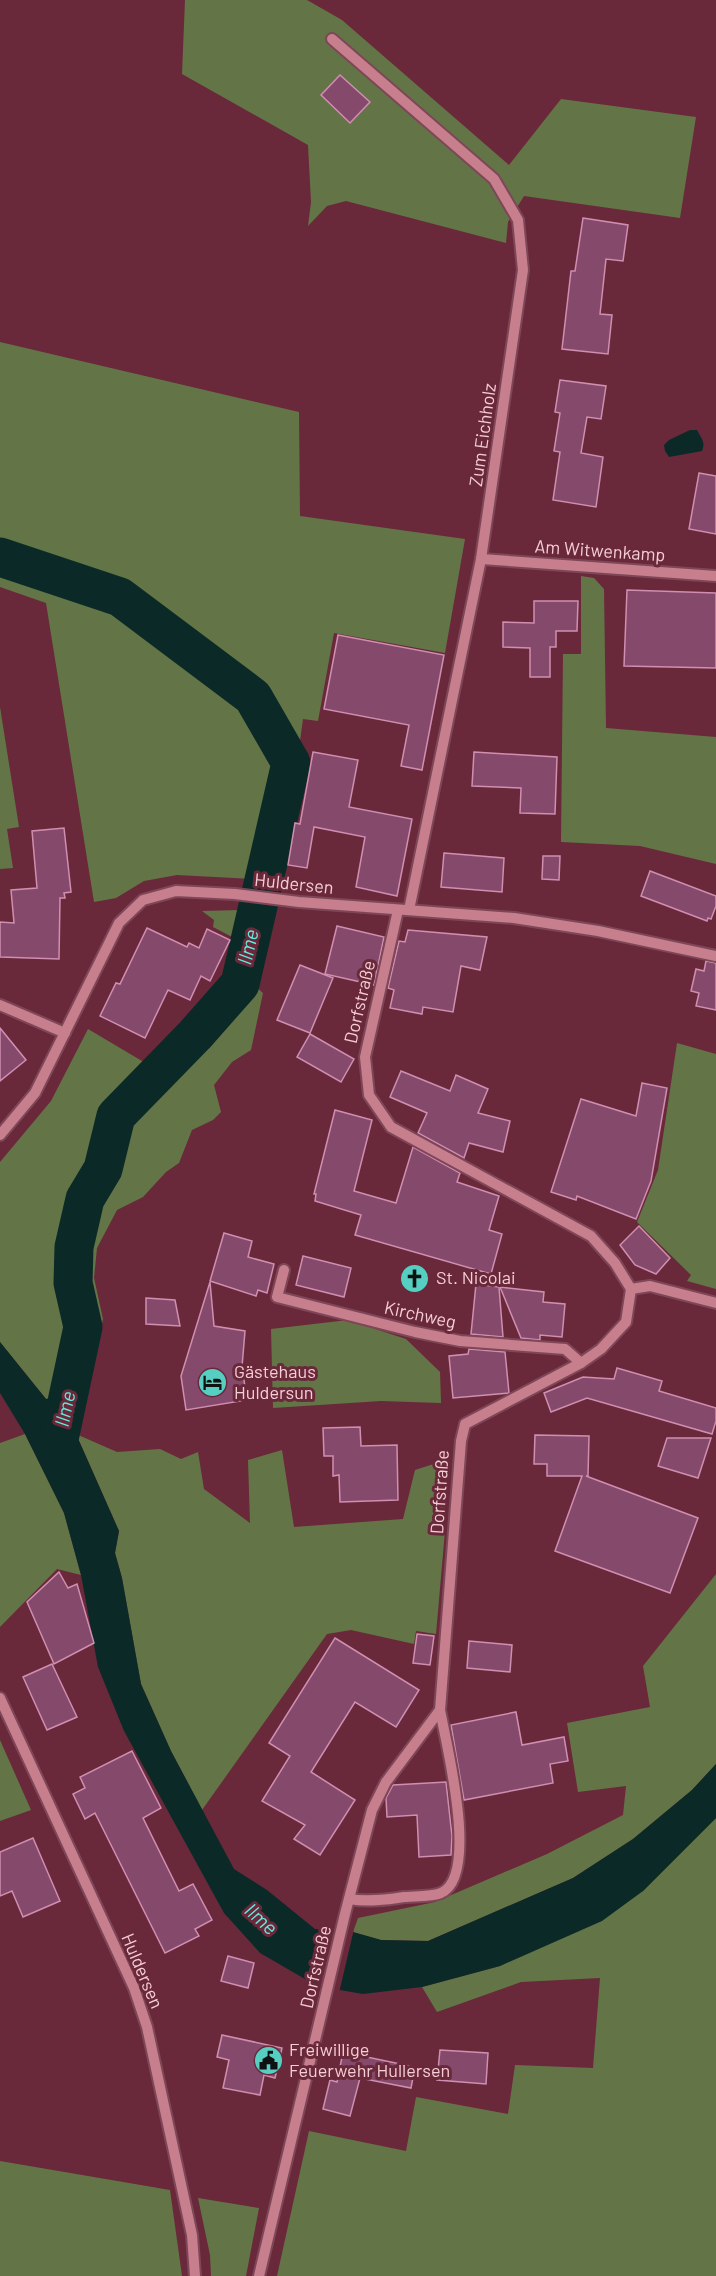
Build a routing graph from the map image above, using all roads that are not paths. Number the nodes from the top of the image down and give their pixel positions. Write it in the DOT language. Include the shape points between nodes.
graph roads {
  1 [pos="332,39"];
  2 [pos="482,560"];
  3 [pos="716,576"];
  4 [pos="403,910"];
  5 [pos="716,956"];
  6 [pos="0,1005"];
  7 [pos="65,1033"];
  8 [pos="0,1135"];
  9 [pos="284,1270"];
  10 [pos="631,1289"];
  11 [pos="716,1303"];
  12 [pos="581,1364"];
  13 [pos="0,1698"];
  14 [pos="440,1710"];
  15 [pos="349,1899"];
  16 [pos="195,2276"];
  17 [pos="259,2276"];
  1 -- 2 [label="street, Zum Eichholz" via="494,179 518,220 523,270"];
  2 -- 3 [label="street, Am Witwenkamp"];
  2 -- 4 [label="street, Zum Eichholz"];
  4 -- 5 [label="street, Huldersen" via="514,918"];
  4 -- 7 [label="street, Huldersen" via="176,891 143,900 119,923"];
  4 -- 10 [label="street, Dorfstraße" via="365,1057 369,1095 391,1127 591,1236"];
  6 -- 7 [label="street"];
  7 -- 8 [label="street, Huldersen" via="35,1093"];
  9 -- 12 [label="street, Kirchweg" via="277,1298 460,1341 565,1349"];
  10 -- 11 [label="street" via="650,1286"];
  10 -- 12 [label="street, Dorfstraße" via="626,1322"];
  12 -- 14 [label="street, Dorfstraße" via="465,1424"];
  13 -- 16 [label="street, Huldersen" via="134,1988 147,2027 192,2235"];
  14 -- 15 [label="street, Dorfstraße" via="386,1782 372,1810"];
  14 -- 15 [label="street" via="459,1811 459,1854 453,1881 441,1893 367,1902"];
  15 -- 17 [label="street, Dorfstraße"];
}
